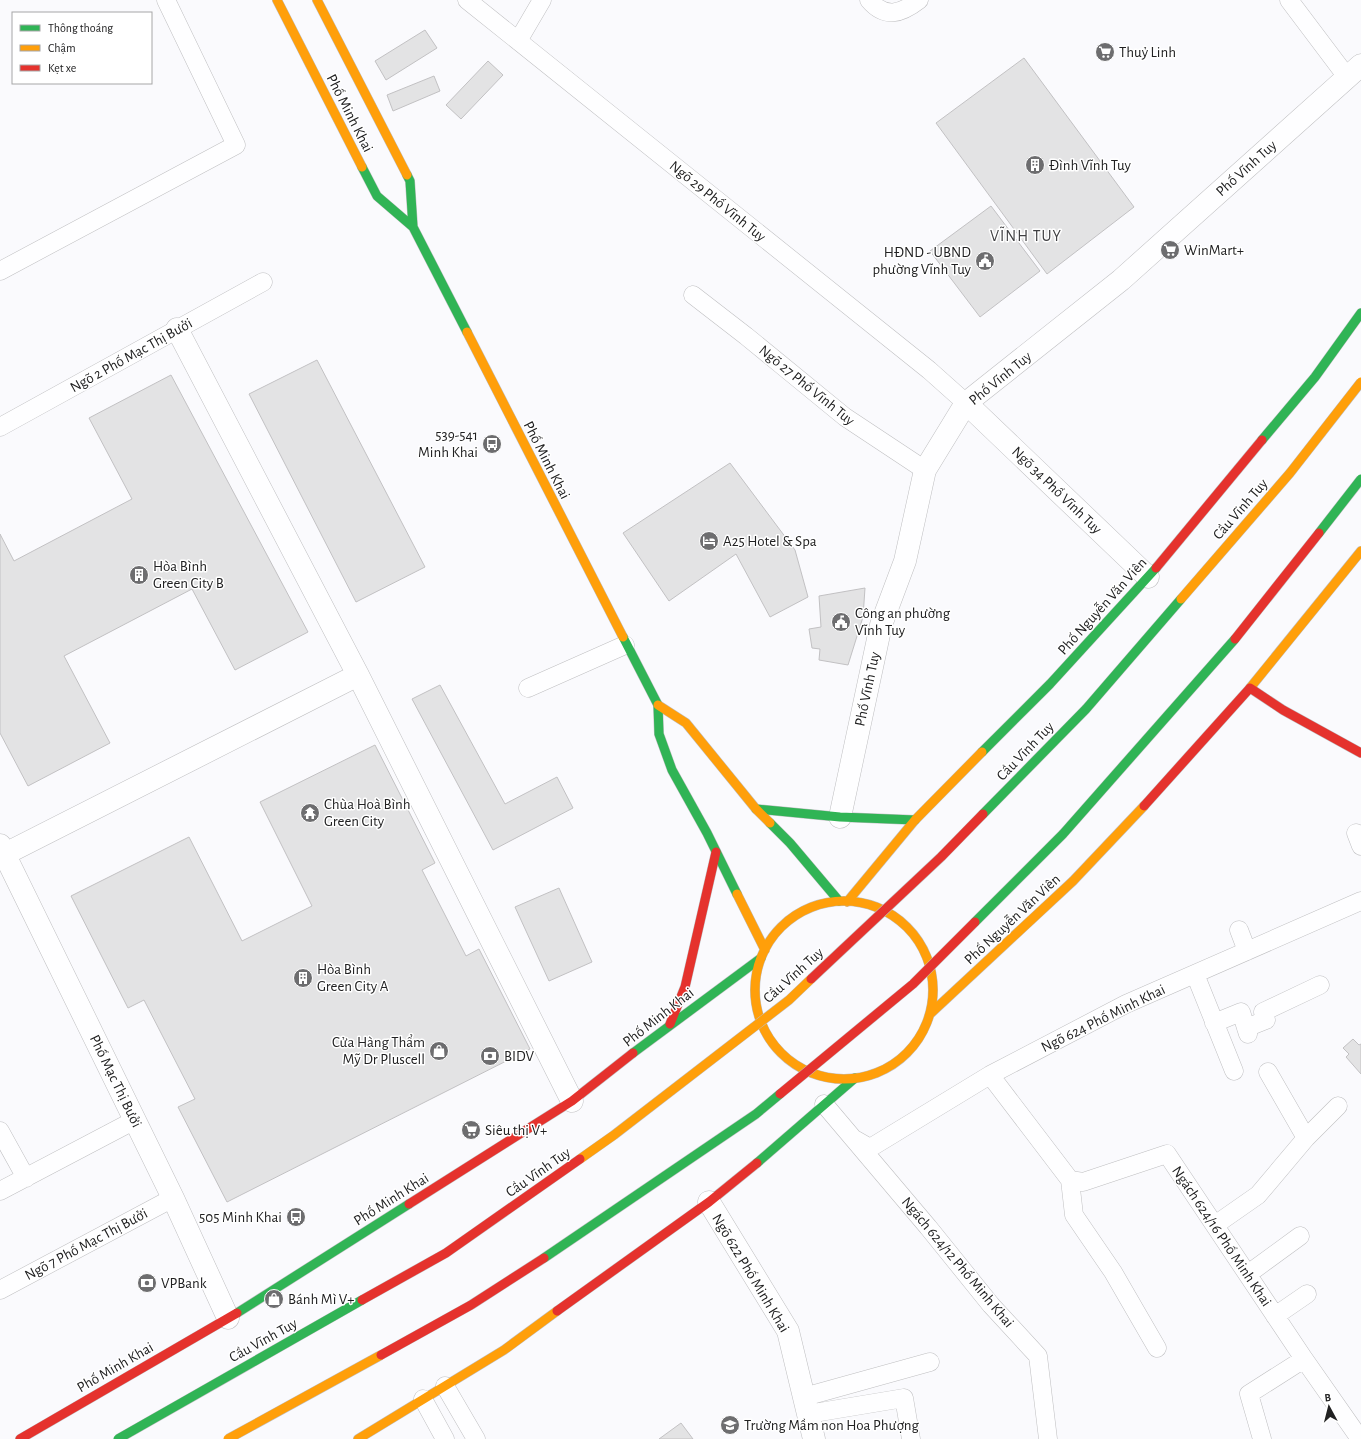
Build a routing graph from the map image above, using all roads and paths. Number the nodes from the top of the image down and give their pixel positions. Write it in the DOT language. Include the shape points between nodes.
graph roads {
  1 [pos="166,0"];
  2 [pos="277,0"];
  3 [pos="317,0"];
  4 [pos="467,0"];
  5 [pos="542,0"];
  6 [pos="869,0"];
  7 [pos="919,0"];
  8 [pos="1289,0"];
  9 [pos="518,41"];
  10 [pos="1354,71"];
  11 [pos="412,227"];
  12 [pos="0,271"];
  13 [pos="262,282"];
  14 [pos="693,295"];
  15 [pos="1361,314"];
  16 [pos="177,329"];
  17 [pos="1361,382"];
  18 [pos="966,403"];
  19 [pos="0,428"];
  20 [pos="925,470"];
  21 [pos="1361,479"];
  22 [pos="1361,551"];
  23 [pos="1148,577"];
  24 [pos="625,645"];
  25 [pos="358,675"];
  26 [pos="528,688"];
  27 [pos="1250,688"];
  28 [pos="658,705"];
  29 [pos="1361,753"];
  30 [pos="756,809"];
  31 [pos="840,817"];
  32 [pos="915,820"];
  33 [pos="3,850"];
  34 [pos="716,852"];
  35 [pos="843,901"];
  36 [pos="1360,903"];
  37 [pos="1239,930"];
  38 [pos="1248,951"];
  39 [pos="763,954"];
  40 [pos="1195,974"];
  41 [pos="1320,985"];
  42 [pos="930,1014"];
  43 [pos="1214,1023"];
  44 [pos="669,1025"];
  45 [pos="1234,1071"];
  46 [pos="1268,1072"];
  47 [pos="990,1075"];
  48 [pos="855,1078"];
  49 [pos="572,1101"];
  50 [pos="824,1104"];
  51 [pos="1338,1106"];
  52 [pos="135,1120"];
  53 [pos="0,1131"];
  54 [pos="1306,1138"];
  55 [pos="856,1140"];
  56 [pos="26,1178"];
  57 [pos="1070,1180"];
  58 [pos="0,1191"];
  59 [pos="173,1198"];
  60 [pos="708,1202"];
  61 [pos="1215,1225"];
  62 [pos="1300,1236"];
  63 [pos="1248,1274"];
  64 [pos="0,1290"];
  65 [pos="1307,1294"];
  66 [pos="1275,1316"];
  67 [pos="228,1318"];
  68 [pos="1157,1348"];
  69 [pos="1304,1359"];
  70 [pos="930,1362"];
  71 [pos="445,1386"];
  72 [pos="423,1400"];
  73 [pos="806,1406"];
  74 [pos="20,1439"];
  75 [pos="118,1439"];
  76 [pos="228,1439"];
  77 [pos="358,1439"];
  78 [pos="445,1439"];
  79 [pos="476,1439"];
  80 [pos="814,1439"];
  81 [pos="911,1439"];
  82 [pos="1048,1439"];
  83 [pos="1262,1439"];
  84 [pos="1360,1439"];
  1 -- 12 [label="lane" via="236,145"];
  2 -- 11 [label="main road, Phố Minh Khai" via="377,196"];
  3 -- 11 [label="main road, Phố Minh Khai" via="410,181"];
  4 -- 9 [label="lane, Ngõ 29 Phố Vĩnh Tuy"];
  5 -- 9 [label="lane"];
  6 -- 7 [label="lane" via="884,12 896,13"];
  8 -- 10 [label="lane"];
  9 -- 18 [label="lane, Ngõ 29 Phố Vĩnh Tuy" via="929,370"];
  10 -- 18 [label="street, Phố Vĩnh Tuy" via="1121,280"];
  11 -- 24 [label="main road, Phố Minh Khai"];
  13 -- 16 [label="lane, Ngõ 2 Phố Mạc Thị Bưởi"];
  14 -- 20 [label="lane, Ngõ 27 Phố Vĩnh Tuy" via="845,418"];
  15 -- 23 [label="main road, Phố Nguyễn Văn Viên" via="1315,377"];
  16 -- 19 [label="lane, Ngõ 2 Phố Mạc Thị Bưởi"];
  16 -- 25 [label="street"];
  17 -- 75 [label="main road, Cầu Vĩnh Tuy, bridge" via="1290,472 1086,709 941,857 789,1000 614,1135 446,1253"];
  18 -- 20 [label="street, Phố Vĩnh Tuy"];
  18 -- 23 [label="street, Ngõ 34 Phố Vĩnh Tuy"];
  20 -- 31 [label="street, Phố Vĩnh Tuy" via="905,561 881,625"];
  21 -- 76 [label="main road, bridge" via="1251,621 1063,834 913,984 756,1114 609,1215 471,1305"];
  22 -- 27 [label="main road, Phố Nguyễn Văn Viên"];
  23 -- 32 [label="main road, Phố Nguyễn Văn Viên" via="1050,684"];
  24 -- 26 [label="lane"];
  24 -- 28 [label="main road, Phố Minh Khai"];
  25 -- 33 [label="street"];
  25 -- 49 [label="street"];
  27 -- 29 [label="main road" via="1283,710"];
  27 -- 42 [label="main road, Phố Nguyễn Văn Viên" via="1073,881"];
  28 -- 30 [label="main road, Phố Minh Khai" via="686,724"];
  28 -- 34 [label="main road, Phố Minh Khai" via="659,734 672,770"];
  30 -- 31 [label="main road"];
  30 -- 35 [label="main road, Phố Minh Khai"];
  31 -- 32 [label="main road"];
  32 -- 35 [label="main road, Phố Nguyễn Văn Viên"];
  33 -- 52 [label="street, Phố Mạc Thị Bưởi"];
  34 -- 39 [label="main road, Phố Minh Khai"];
  34 -- 44 [label="main road" via="686,987"];
  35 -- 39 [label="main road" via="809,908 785,922 767,944"];
  35 -- 42 [label="main road" via="870,904 897,918 918,940 931,960 934,977"];
  36 -- 38 [label="lane, Ngõ 624 Phố Minh Khai"];
  37 -- 38 [label="lane"];
  38 -- 40 [label="lane, Ngõ 624 Phố Minh Khai"];
  39 -- 44 [label="main road, Phố Minh Khai"];
  39 -- 48 [label="main road" via="757,971 755,999 762,1026 778,1050 800,1067 827,1077"];
  40 -- 43 [label="lane"];
  40 -- 47 [label="lane, Ngõ 624 Phố Minh Khai" via="1126,1004"];
  41 -- 43 [label="lane" via="1263,1012 1266,1020 1247,1031 1241,1012"];
  42 -- 48 [label="main road" via="925,1027 907,1052 883,1070"];
  43 -- 45 [label="lane"];
  44 -- 49 [label="main road, Phố Minh Khai"];
  46 -- 54 [label="lane"];
  47 -- 55 [label="lane, Ngõ 624 Phố Minh Khai" via="870,1148"];
  47 -- 57 [label="lane"];
  48 -- 50 [label="main road"];
  49 -- 67 [label="main road, Phố Minh Khai"];
  50 -- 55 [label="lane, Ngách 624/12 Phố Minh Khai"];
  50 -- 60 [label="main road" via="762,1159"];
  51 -- 54 [label="lane"];
  52 -- 56 [label="lane"];
  52 -- 59 [label="street, Phố Mạc Thị Bưởi"];
  53 -- 56 [label="lane"];
  54 -- 61 [label="lane" via="1258,1194"];
  55 -- 82 [label="lane, Ngách 624/12 Phố Minh Khai" via="991,1305 1038,1356"];
  56 -- 58 [label="lane"];
  57 -- 61 [label="lane, Ngách 624/16 Phố Minh Khai" via="1083,1182 1167,1154"];
  57 -- 68 [label="lane" via="1074,1215 1113,1272"];
  59 -- 64 [label="lane, Ngõ 7 Phố Mạc Thị Bưởi"];
  59 -- 67 [label="street, Phố Mạc Thị Bưởi"];
  60 -- 71 [label="main road" via="504,1350"];
  60 -- 73 [label="street, Ngõ 622 Phố Minh Khai" via="788,1331"];
  61 -- 63 [label="lane, Ngách 624/16 Phố Minh Khai"];
  62 -- 63 [label="lane"];
  63 -- 66 [label="lane, Ngách 624/16 Phố Minh Khai"];
  65 -- 66 [label="lane"];
  66 -- 69 [label="lane, Ngách 624/16 Phố Minh Khai"];
  67 -- 74 [label="main road, Phố Minh Khai"];
  69 -- 83 [label="lane" via="1249,1394"];
  69 -- 84 [label="lane, Ngách 624/16 Phố Minh Khai"];
  70 -- 73 [label="lane"];
  71 -- 72 [label="main road"];
  71 -- 79 [label="lane"];
  72 -- 77 [label="main road"];
  72 -- 78 [label="lane"];
  73 -- 80 [label="street, Ngõ 622 Phố Minh Khai"];
  73 -- 81 [label="lane" via="904,1398"];
}
